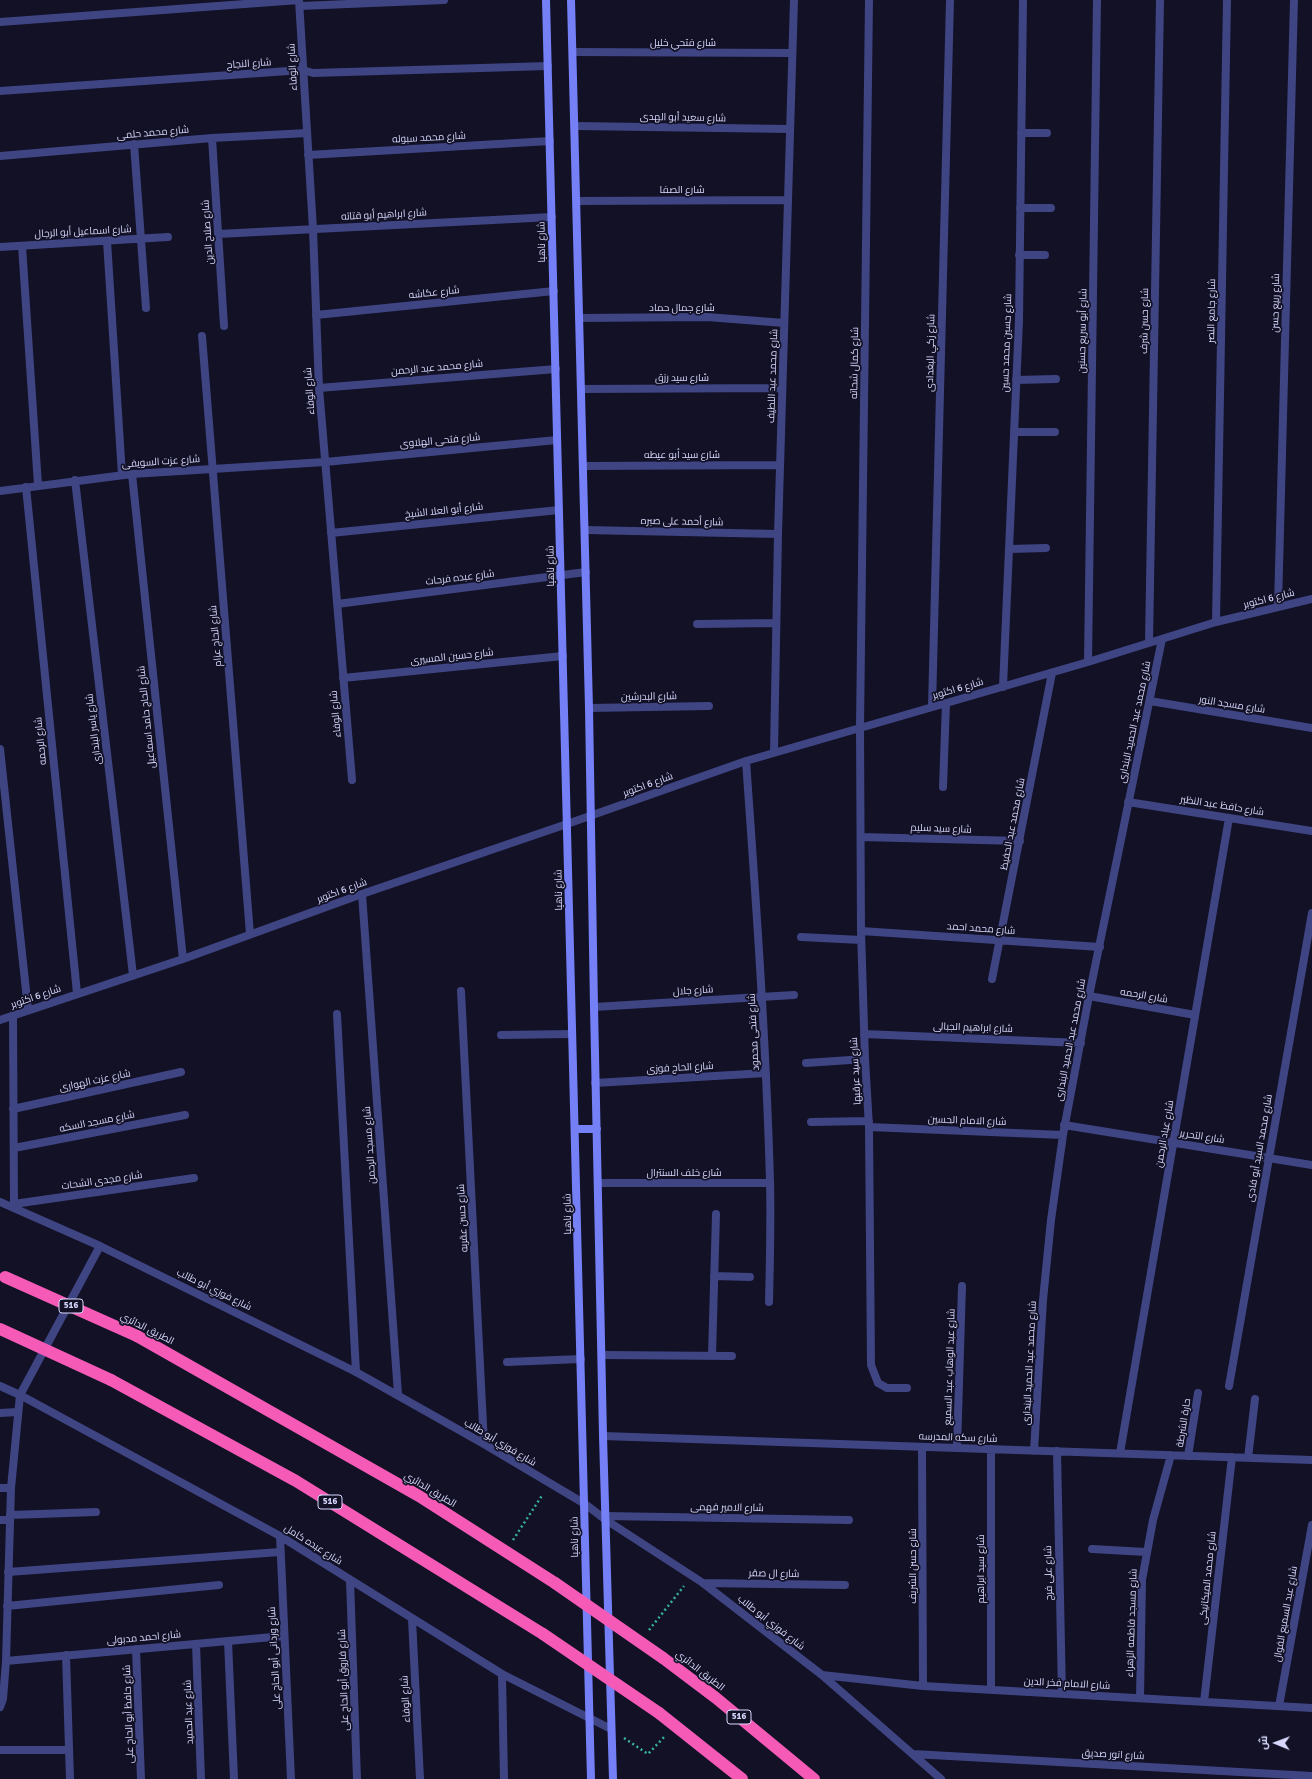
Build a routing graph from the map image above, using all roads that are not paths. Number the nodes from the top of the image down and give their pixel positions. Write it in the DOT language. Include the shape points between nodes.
graph roads {
  1 [pos="429,0"];
  2 [pos="444,0"];
  3 [pos="546,0"];
  4 [pos="571,0"];
  5 [pos="794,0"];
  6 [pos="869,0"];
  7 [pos="950,0"];
  8 [pos="1023,0"];
  9 [pos="1097,0"];
  10 [pos="1160,0"];
  11 [pos="1227,0"];
  12 [pos="1294,0"];
  13 [pos="299,2"];
  14 [pos="372,2"];
  15 [pos="0,22"];
  16 [pos="573,52"];
  17 [pos="792,53"];
  18 [pos="548,66"];
  19 [pos="303,70"];
  20 [pos="0,91"];
  21 [pos="575,126"];
  22 [pos="790,129"];
  23 [pos="307,133"];
  24 [pos="1021,133"];
  25 [pos="1047,133"];
  26 [pos="212,138"];
  27 [pos="550,141"];
  28 [pos="134,144"];
  29 [pos="308,155"];
  30 [pos="0,156"];
  31 [pos="576,200"];
  32 [pos="788,200"];
  33 [pos="1020,208"];
  34 [pos="1051,208"];
  35 [pos="552,217"];
  36 [pos="313,229"];
  37 [pos="218,234"];
  38 [pos="168,237"];
  39 [pos="141,239"];
  40 [pos="107,241"];
  41 [pos="22,246"];
  42 [pos="0,247"];
  43 [pos="1019,255"];
  44 [pos="1045,255"];
  45 [pos="554,291"];
  46 [pos="146,308"];
  47 [pos="316,315"];
  48 [pos="579,318"];
  49 [pos="784,323"];
  50 [pos="224,326"];
  51 [pos="202,336"];
  52 [pos="556,369"];
  53 [pos="1056,379"];
  54 [pos="1016,380"];
  55 [pos="319,388"];
  56 [pos="782,388"];
  57 [pos="581,389"];
  58 [pos="1014,432"];
  59 [pos="1055,432"];
  60 [pos="557,440"];
  61 [pos="325,462"];
  62 [pos="780,465"];
  63 [pos="583,466"];
  64 [pos="213,468"];
  65 [pos="132,474"];
  66 [pos="122,475"];
  67 [pos="75,480"];
  68 [pos="38,485"];
  69 [pos="26,487"];
  70 [pos="0,491"];
  71 [pos="559,510"];
  72 [pos="585,530"];
  73 [pos="331,533"];
  74 [pos="778,534"];
  75 [pos="1046,548"];
  76 [pos="1009,549"];
  77 [pos="586,572"];
  78 [pos="561,574"];
  79 [pos="1312,599"];
  80 [pos="337,604"];
  81 [pos="1278,606"];
  82 [pos="1216,622"];
  83 [pos="776,623"];
  84 [pos="697,624"];
  85 [pos="1162,639"];
  86 [pos="1149,643"];
  87 [pos="563,656"];
  88 [pos="1088,662"];
  89 [pos="1052,673"];
  90 [pos="342,678"];
  91 [pos="1004,687"];
  92 [pos="1150,701"];
  93 [pos="946,703"];
  94 [pos="709,706"];
  95 [pos="932,707"];
  96 [pos="589,708"];
  97 [pos="860,727"];
  98 [pos="1312,728"];
  99 [pos="0,749"];
  100 [pos="774,752"];
  101 [pos="746,761"];
  102 [pos="352,780"];
  103 [pos="943,787"];
  104 [pos="1128,802"];
  105 [pos="592,816"];
  106 [pos="1229,818"];
  107 [pos="567,824"];
  108 [pos="1312,831"];
  109 [pos="861,837"];
  110 [pos="1020,841"];
  111 [pos="362,894"];
  112 [pos="1312,914"];
  113 [pos="861,931"];
  114 [pos="250,934"];
  115 [pos="801,937"];
  116 [pos="861,940"];
  117 [pos="1000,940"];
  118 [pos="1100,947"];
  119 [pos="183,959"];
  120 [pos="133,975"];
  121 [pos="992,979"];
  122 [pos="461,992"];
  123 [pos="77,993"];
  124 [pos="794,995"];
  125 [pos="1089,996"];
  126 [pos="762,997"];
  127 [pos="594,1007"];
  128 [pos="28,1009"];
  129 [pos="337,1014"];
  130 [pos="13,1015"];
  131 [pos="1195,1015"];
  132 [pos="0,1020"];
  133 [pos="572,1034"];
  134 [pos="864,1034"];
  135 [pos="501,1035"];
  136 [pos="1081,1043"];
  137 [pos="865,1059"];
  138 [pos="806,1062"];
  139 [pos="181,1072"];
  140 [pos="766,1073"];
  141 [pos="595,1083"];
  142 [pos="13,1109"];
  143 [pos="185,1115"];
  144 [pos="811,1122"];
  145 [pos="869,1124"];
  146 [pos="1064,1125"];
  147 [pos="576,1129"];
  148 [pos="596,1129"];
  149 [pos="1063,1135"];
  150 [pos="1173,1142"];
  151 [pos="14,1148"];
  152 [pos="1268,1157"];
  153 [pos="1312,1165"];
  154 [pos="194,1178"];
  155 [pos="598,1183"];
  156 [pos="770,1183"];
  157 [pos="0,1202"];
  158 [pos="14,1206"];
  159 [pos="716,1214"];
  160 [pos="100,1246"];
  161 [pos="3,1276"];
  162 [pos="714,1276"];
  163 [pos="750,1276"];
  164 [pos="962,1286"];
  165 [pos="769,1302"];
  166 [pos="0,1329"];
  167 [pos="602,1355"];
  168 [pos="712,1356"];
  169 [pos="732,1356"];
  170 [pos="581,1358"];
  171 [pos="507,1362"];
  172 [pos="356,1372"];
  173 [pos="0,1386"];
  174 [pos="1229,1386"];
  175 [pos="907,1388"];
  176 [pos="398,1394"];
  177 [pos="1198,1394"];
  178 [pos="20,1395"];
  179 [pos="1255,1399"];
  180 [pos="18,1412"];
  181 [pos="0,1413"];
  182 [pos="603,1436"];
  183 [pos="484,1444"];
  184 [pos="922,1447"];
  185 [pos="957,1448"];
  186 [pos="991,1449"];
  187 [pos="1034,1451"];
  188 [pos="1057,1451"];
  189 [pos="1120,1453"];
  190 [pos="1170,1455"];
  191 [pos="1188,1456"];
  192 [pos="1232,1457"];
  193 [pos="1248,1458"];
  194 [pos="1312,1460"];
  195 [pos="0,1488"];
  196 [pos="11,1488"];
  197 [pos="585,1504"];
  198 [pos="96,1512"];
  199 [pos="10,1518"];
  200 [pos="606,1518"];
  201 [pos="0,1520"];
  202 [pos="849,1520"];
  203 [pos="1312,1525"];
  204 [pos="280,1536"];
  205 [pos="1092,1549"];
  206 [pos="280,1552"];
  207 [pos="1146,1552"];
  208 [pos="8,1572"];
  209 [pos="350,1580"];
  210 [pos="703,1583"];
  211 [pos="220,1585"];
  212 [pos="845,1585"];
  213 [pos="4,1591"];
  214 [pos="7,1606"];
  215 [pos="412,1619"];
  216 [pos="3,1631"];
  217 [pos="284,1636"];
  218 [pos="228,1641"];
  219 [pos="196,1644"];
  220 [pos="136,1649"];
  221 [pos="66,1655"];
  222 [pos="6,1660"];
  223 [pos="502,1674"];
  224 [pos="822,1675"];
  225 [pos="924,1686"];
  226 [pos="992,1690"];
  227 [pos="1062,1694"];
  228 [pos="1140,1698"];
  229 [pos="1204,1702"];
  230 [pos="1279,1706"];
  231 [pos="0,1707"];
  232 [pos="1312,1708"];
  233 [pos="589,1718"];
  234 [pos="611,1728"];
  235 [pos="0,1750"];
  236 [pos="69,1750"];
  237 [pos="913,1754"];
  238 [pos="1312,1776"];
  239 [pos="70,1779"];
  240 [pos="141,1779"];
  241 [pos="201,1779"];
  242 [pos="234,1779"];
  243 [pos="291,1779"];
  244 [pos="357,1779"];
  245 [pos="420,1779"];
  246 [pos="504,1779"];
  247 [pos="591,1779"];
  248 [pos="613,1779"];
  249 [pos="742,1779"];
  250 [pos="814,1779"];
  251 [pos="941,1779"];
  1 -- 2 [label="street"];
  1 -- 14 [label="street"];
  3 -- 18 [label="main road, شارع ناهيا"];
  4 -- 16 [label="main road"];
  5 -- 17 [label="street, شارع محمد عبد اللطيف"];
  6 -- 97 [label="street, شارع كمال شحاته"];
  7 -- 95 [label="street, شارع زكي البغدادى"];
  8 -- 24 [label="street, شارع حسين محمد حسين"];
  9 -- 88 [label="street, شارع أبو سريع حسنين"];
  10 -- 86 [label="street, شارع حسن شرف"];
  11 -- 82 [label="street, شارع جامع النصر"];
  12 -- 81 [label="street, شارع ربيع حسن"];
  13 -- 14 [label="street"];
  13 -- 15 [label="street"];
  13 -- 19 [label="street, شارع الوفاء"];
  16 -- 17 [label="street, شارع فتحي خليل"];
  16 -- 21 [label="main road"];
  17 -- 22 [label="street, شارع محمد عبد اللطيف"];
  18 -- 19 [label="street, شارع النجاح" via="313,73"];
  18 -- 27 [label="main road, شارع ناهيا"];
  19 -- 20 [label="street, شارع النجاح"];
  19 -- 23 [label="street, شارع الوفاء"];
  21 -- 22 [label="street, شارع سعيد أبو الهدى"];
  21 -- 31 [label="main road"];
  22 -- 32 [label="street, شارع محمد عبد اللطيف"];
  23 -- 26 [label="street, شارع محمد حلمى"];
  23 -- 29 [label="street, شارع الوفاء"];
  24 -- 25 [label="street"];
  24 -- 33 [label="street, شارع حسين محمد حسين"];
  26 -- 28 [label="street, شارع محمد حلمى"];
  26 -- 37 [label="street, شارع صلاح الدين"];
  27 -- 29 [label="street, شارع محمد سبوله"];
  27 -- 35 [label="main road, شارع ناهيا"];
  28 -- 30 [label="street, شارع محمد حلمى"];
  28 -- 39 [label="street"];
  29 -- 36 [label="street, شارع الوفاء"];
  31 -- 32 [label="street, شارع الصفا"];
  31 -- 48 [label="main road"];
  32 -- 49 [label="street, شارع محمد عبد اللطيف"];
  33 -- 34 [label="street"];
  33 -- 43 [label="street, شارع حسين محمد حسين"];
  35 -- 36 [label="street, شارع ابراهيم أبو قتاته"];
  35 -- 45 [label="main road, شارع ناهيا"];
  36 -- 37 [label="street, شارع ابراهيم أبو قتاته"];
  36 -- 47 [label="street, شارع الوفاء"];
  37 -- 50 [label="street, شارع صلاح الدين"];
  38 -- 39 [label="street, شارع اسماعيل أبو الرجال"];
  39 -- 40 [label="street, شارع اسماعيل أبو الرجال"];
  39 -- 46 [label="street"];
  40 -- 41 [label="street, شارع اسماعيل أبو الرجال"];
  40 -- 66 [label="street"];
  41 -- 42 [label="street, شارع اسماعيل أبو الرجال"];
  41 -- 68 [label="street"];
  43 -- 44 [label="street"];
  43 -- 54 [label="street, شارع حسين محمد حسين"];
  45 -- 47 [label="street, شارع عكاشه"];
  45 -- 52 [label="main road, شارع ناهيا"];
  47 -- 55 [label="street, شارع الوفاء"];
  48 -- 49 [label="street, شارع جمال حماد" via="707,317"];
  48 -- 57 [label="main road"];
  49 -- 56 [label="street, شارع محمد عبد اللطيف"];
  51 -- 64 [label="street, شارع الحاج عزام"];
  52 -- 55 [label="street, شارع محمد عبد الرحمن"];
  52 -- 60 [label="main road, شارع ناهيا"];
  53 -- 54 [label="street"];
  54 -- 58 [label="street, شارع حسين محمد حسين"];
  55 -- 61 [label="street, شارع الوفاء"];
  56 -- 57 [label="street, شارع سيد رزق"];
  56 -- 62 [label="street, شارع محمد عبد اللطيف"];
  57 -- 63 [label="main road"];
  58 -- 59 [label="street"];
  58 -- 76 [label="street, شارع حسين محمد حسين"];
  60 -- 61 [label="street, شارع فتحى الهلاوى"];
  60 -- 71 [label="main road, شارع ناهيا"];
  61 -- 64 [label="street, شارع عزت السويفى"];
  61 -- 73 [label="street, شارع الوفاء"];
  62 -- 63 [label="street, شارع سيد أبو عيطه"];
  62 -- 74 [label="street, شارع محمد عبد اللطيف"];
  63 -- 72 [label="main road"];
  64 -- 65 [label="street, شارع عزت السويفى"];
  64 -- 114 [label="street, شارع الحاج عزام"];
  65 -- 66 [label="street, شارع عزت السويفى"];
  65 -- 119 [label="street, شارع الحاج حامد اسماعيل"];
  66 -- 67 [label="street, شارع عزت السويفى"];
  67 -- 68 [label="street, شارع عزت السويفى"];
  67 -- 120 [label="street, شارع ياسر البندارى"];
  68 -- 69 [label="street, شارع عزت السويفى"];
  69 -- 70 [label="street, شارع عزت السويفى"];
  69 -- 123 [label="street, شارع الرحمه"];
  71 -- 73 [label="street, شارع أبو العلا الشيخ"];
  71 -- 78 [label="main road, شارع ناهيا"];
  72 -- 74 [label="street, شارع أحمد على صبره"];
  72 -- 77 [label="main road"];
  73 -- 80 [label="street, شارع الوفاء"];
  74 -- 83 [label="street, شارع محمد عبد اللطيف"];
  75 -- 76 [label="street"];
  76 -- 91 [label="street, شارع حسين محمد حسين"];
  77 -- 78 [label="street, شارع عبده فرحات"];
  77 -- 96 [label="main road"];
  78 -- 80 [label="street, شارع عبده فرحات"];
  78 -- 87 [label="main road, شارع ناهيا"];
  79 -- 81 [label="street, شارع 6 اكتوبر"];
  80 -- 90 [label="street, شارع الوفاء"];
  81 -- 82 [label="street, شارع 6 اكتوبر"];
  82 -- 85 [label="street, شارع 6 اكتوبر"];
  83 -- 84 [label="street"];
  83 -- 100 [label="street, شارع محمد عبد اللطيف"];
  85 -- 86 [label="street, شارع 6 اكتوبر"];
  85 -- 92 [label="street, شارع محمد عبد الحميد البندارى"];
  86 -- 88 [label="street, شارع 6 اكتوبر"];
  87 -- 90 [label="street, شارع حسين المسيرى"];
  87 -- 107 [label="main road, شارع ناهيا"];
  88 -- 89 [label="street, شارع 6 اكتوبر"];
  89 -- 91 [label="street, شارع 6 اكتوبر"];
  89 -- 110 [label="street, شارع محمد عبد الحفيظ"];
  90 -- 102 [label="street, شارع الوفاء"];
  91 -- 93 [label="street, شارع 6 اكتوبر"];
  92 -- 98 [label="street, شارع مسجد النور"];
  92 -- 104 [label="street, شارع محمد عبد الحميد البندارى"];
  93 -- 95 [label="street, شارع 6 اكتوبر"];
  93 -- 103 [label="street"];
  94 -- 96 [label="street, شارع البدرشين"];
  95 -- 97 [label="street, شارع 6 اكتوبر"];
  96 -- 105 [label="main road"];
  97 -- 100 [label="street, شارع 6 اكتوبر"];
  97 -- 109 [label="street, شارع سيد عرقبها"];
  99 -- 128 [label="street"];
  100 -- 101 [label="street, شارع 6 اكتوبر"];
  101 -- 105 [label="street, شارع 6 اكتوبر"];
  101 -- 126 [label="street, شارع فتحى محمود"];
  104 -- 106 [label="street, شارع حافظ عبد النظير"];
  104 -- 118 [label="street, شارع محمد عبد الحميد البندارى"];
  105 -- 107 [label="street, شارع 6 اكتوبر"];
  105 -- 127 [label="main road"];
  106 -- 108 [label="street, شارع حافظ عبد النظير"];
  106 -- 131 [label="street, شارع عباد الرحمن"];
  107 -- 111 [label="street, شارع 6 اكتوبر"];
  107 -- 133 [label="main road, شارع ناهيا"];
  109 -- 110 [label="street, شارع سيد سليم"];
  109 -- 113 [label="street, شارع سيد عرقبها"];
  110 -- 117 [label="street, شارع محمد عبد الحفيظ"];
  111 -- 114 [label="street, شارع 6 اكتوبر"];
  111 -- 176 [label="street, شارع مسجد الرحمن"];
  112 -- 152 [label="street, شارع محمد السيد أبو فادى"];
  113 -- 116 [label="street, شارع سيد عرقبها"];
  113 -- 117 [label="street, شارع محمد احمد"];
  114 -- 119 [label="street, شارع 6 اكتوبر"];
  115 -- 116 [label="street"];
  116 -- 134 [label="street, شارع سيد عرقبها"];
  117 -- 118 [label="street, شارع محمد احمد"];
  117 -- 121 [label="street, شارع محمد عبد الحفيظ"];
  118 -- 125 [label="street, شارع محمد عبد الحميد البندارى"];
  119 -- 120 [label="street, شارع 6 اكتوبر"];
  120 -- 123 [label="street, شارع 6 اكتوبر"];
  122 -- 183 [label="street, شارع حسن عقربه"];
  123 -- 128 [label="street, شارع 6 اكتوبر"];
  124 -- 126 [label="street, شارع جلال"];
  125 -- 131 [label="street, شارع الرحمه"];
  125 -- 136 [label="street, شارع محمد عبد الحميد البندارى"];
  126 -- 127 [label="street, شارع جلال"];
  126 -- 140 [label="street, شارع فتحى محمود"];
  127 -- 141 [label="main road"];
  128 -- 130 [label="street, شارع 6 اكتوبر"];
  129 -- 172 [label="street"];
  130 -- 132 [label="street, شارع 6 اكتوبر"];
  130 -- 142 [label="street"];
  131 -- 150 [label="street, شارع عباد الرحمن"];
  133 -- 135 [label="street"];
  133 -- 147 [label="main road, شارع ناهيا"];
  134 -- 136 [label="street, شارع ابراهيم الجبالى"];
  134 -- 137 [label="street, شارع سيد عرقبها"];
  136 -- 146 [label="street, شارع محمد عبد الحميد البندارى"];
  137 -- 138 [label="street"];
  137 -- 145 [label="street, شارع سيد عرقبها"];
  139 -- 142 [label="street, شارع عزت الهوارى"];
  140 -- 141 [label="street, شارع الحاج فوزى"];
  140 -- 156 [label="street, شارع فتحى محمود"];
  141 -- 148 [label="main road"];
  142 -- 151 [label="street"];
  143 -- 151 [label="street, شارع مسجد السكه"];
  144 -- 145 [label="street, شارع الامام الحسين"];
  145 -- 149 [label="street, شارع الامام الحسين"];
  145 -- 175 [label="street, شارع سيد عرقبها" via="871,1365 878,1383 887,1388"];
  146 -- 149 [label="street, شارع محمد عبد الحميد البندارى"];
  146 -- 150 [label="street, شارع التحرير"];
  147 -- 148 [label="main road"];
  147 -- 170 [label="main road, شارع ناهيا"];
  148 -- 155 [label="main road"];
  149 -- 187 [label="street, شارع محمد عبد الحميد البندارى" via="1044,1292"];
  150 -- 152 [label="street, شارع التحرير"];
  150 -- 189 [label="street, شارع عباد الرحمن"];
  151 -- 158 [label="street"];
  152 -- 153 [label="street, شارع التحرير"];
  152 -- 174 [label="street, شارع محمد السيد أبو فادى"];
  154 -- 158 [label="street, شارع مجدى الشحات"];
  155 -- 156 [label="street, شارع خلف السنترال"];
  155 -- 167 [label="main road"];
  156 -- 165 [label="street, شارع فتحى محمود"];
  157 -- 158 [label="street, شارع فوزي أبو طالب"];
  158 -- 160 [label="street, شارع فوزي أبو طالب"];
  159 -- 162 [label="street"];
  160 -- 172 [label="street, شارع فوزي أبو طالب"];
  160 -- 178 [label="street"];
  161 -- 250 [label="highway, الطريق الدائري / 516, bridge" via="137,1336 420,1496 640,1641 733,1712"];
  162 -- 163 [label="street"];
  162 -- 168 [label="street"];
  164 -- 185 [label="street, شارع عبد الوهاب عبد السميع"];
  166 -- 249 [label="highway, 516, bridge" via="111,1380 296,1481 542,1634 659,1713"];
  167 -- 168 [label="street"];
  167 -- 182 [label="main road"];
  168 -- 169 [label="street"];
  170 -- 171 [label="street"];
  170 -- 197 [label="main road, شارع ناهيا"];
  172 -- 176 [label="street, شارع فوزي أبو طالب"];
  173 -- 178 [label="street, شارع عبده كامل"];
  176 -- 183 [label="street, شارع فوزي أبو طالب"];
  177 -- 191 [label="street, حارة الشرطة"];
  178 -- 180 [label="street"];
  178 -- 204 [label="street, شارع عبده كامل"];
  179 -- 193 [label="street"];
  180 -- 181 [label="street"];
  180 -- 196 [label="street"];
  182 -- 184 [label="street, شارع سكه المدرسه"];
  182 -- 200 [label="main road"];
  183 -- 197 [label="street, شارع فوزي أبو طالب"];
  184 -- 185 [label="street, شارع سكه المدرسه"];
  184 -- 225 [label="street, شارع حسن الشريف"];
  185 -- 186 [label="street, شارع سكه المدرسه"];
  186 -- 187 [label="street, شارع سكه المدرسه"];
  186 -- 226 [label="street, شارع سيد ابراهيم"];
  187 -- 188 [label="street, شارع سكه المدرسه"];
  188 -- 189 [label="street, شارع سكه المدرسه"];
  188 -- 227 [label="street, شارع على فرج"];
  189 -- 190 [label="street, شارع سكه المدرسه"];
  190 -- 191 [label="street, شارع سكه المدرسه"];
  190 -- 207 [label="street, شارع مسجد فاطمه الزهراء"];
  191 -- 192 [label="street, شارع سكه المدرسه"];
  192 -- 193 [label="street, شارع سكه المدرسه"];
  192 -- 229 [label="street, شارع محمد الميكانيكى"];
  193 -- 194 [label="street, شارع سكه المدرسه"];
  195 -- 196 [label="street"];
  196 -- 199 [label="street"];
  197 -- 200 [label="street, شارع فوزي أبو طالب"];
  197 -- 233 [label="main road, شارع ناهيا"];
  198 -- 199 [label="street"];
  199 -- 201 [label="street"];
  199 -- 208 [label="street"];
  200 -- 202 [label="street, شارع الامير فهمى"];
  200 -- 210 [label="street, شارع فوزي أبو طالب"];
  200 -- 234 [label="main road"];
  203 -- 230 [label="street, شارع عبد السميع الفوال"];
  204 -- 206 [label="street, شارع وردانى أبو الحاج على"];
  204 -- 209 [label="street, شارع عبده كامل"];
  205 -- 207 [label="street"];
  206 -- 208 [label="street"];
  206 -- 217 [label="street, شارع وردانى أبو الحاج على"];
  207 -- 228 [label="street, شارع مسجد فاطمه الزهراء" via="1142,1580"];
  208 -- 213 [label="street"];
  209 -- 215 [label="street, شارع عبده كامل"];
  209 -- 244 [label="street, شارع فاروق أبو الحاج على"];
  210 -- 212 [label="street, شارع ال صقر"];
  210 -- 224 [label="street, شارع فوزي أبو طالب"];
  211 -- 214 [label="street"];
  213 -- 214 [label="street"];
  214 -- 216 [label="street"];
  215 -- 223 [label="street, شارع عبده كامل"];
  215 -- 245 [label="street, شارع الوفاء"];
  216 -- 222 [label="street"];
  217 -- 218 [label="street, شارع احمد مدبولى"];
  217 -- 243 [label="street, شارع وردانى أبو الحاج على"];
  218 -- 219 [label="street, شارع احمد مدبولى"];
  218 -- 242 [label="street"];
  219 -- 220 [label="street, شارع احمد مدبولى"];
  219 -- 241 [label="street, شارع عبد الحميد"];
  220 -- 221 [label="street, شارع احمد مدبولى"];
  220 -- 240 [label="street, شارع حافظ أبو الحاج على"];
  221 -- 222 [label="street, شارع احمد مدبولى"];
  221 -- 236 [label="street"];
  222 -- 231 [label="street"];
  223 -- 233 [label="street, شارع عبده كامل"];
  223 -- 246 [label="street"];
  224 -- 225 [label="street, شارع الامام فخر الدين"];
  224 -- 237 [label="street, شارع فوزي أبو طالب"];
  225 -- 226 [label="street, شارع الامام فخر الدين"];
  226 -- 227 [label="street, شارع الامام فخر الدين"];
  227 -- 228 [label="street, شارع الامام فخر الدين"];
  228 -- 229 [label="street, شارع الامام فخر الدين"];
  229 -- 230 [label="street, شارع الامام فخر الدين"];
  230 -- 232 [label="street, شارع الامام فخر الدين"];
  233 -- 234 [label="street, شارع عبده كامل"];
  233 -- 247 [label="main road, شارع ناهيا"];
  234 -- 248 [label="main road"];
  235 -- 236 [label="street"];
  236 -- 239 [label="street"];
  237 -- 238 [label="street, شارع انور صديق"];
  237 -- 251 [label="street, شارع فوزي أبو طالب"];
}
